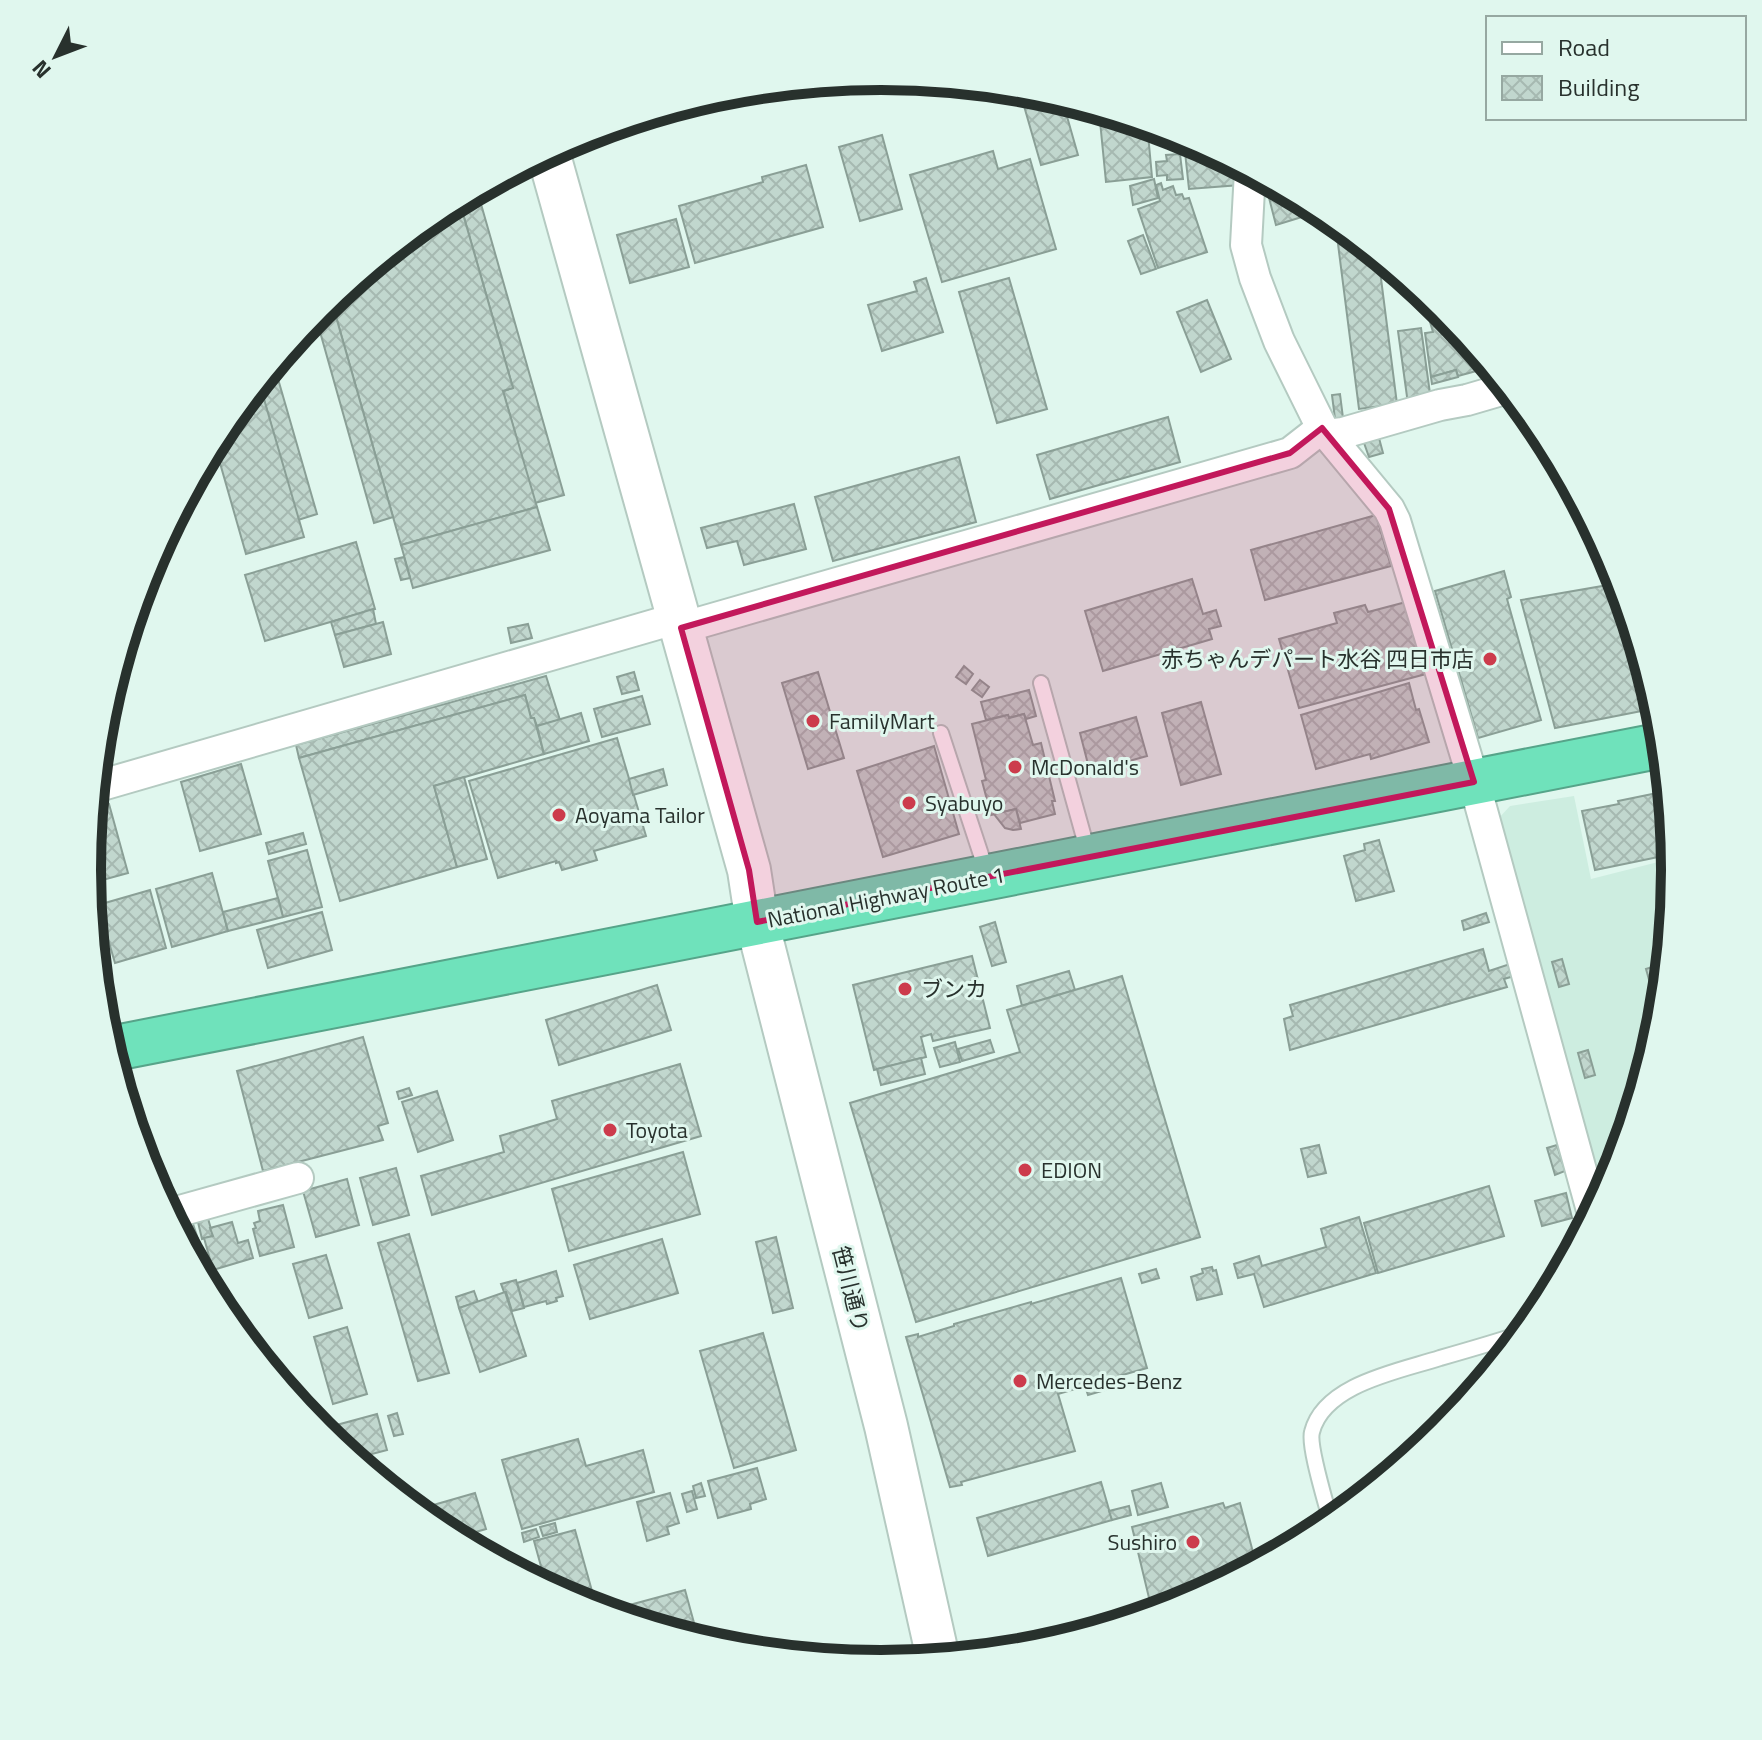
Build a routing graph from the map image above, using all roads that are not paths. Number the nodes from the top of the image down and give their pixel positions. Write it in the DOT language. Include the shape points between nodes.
graph roads {
  1 [pos="551,163"];
  2 [pos="1249,183"];
  3 [pos="1497,391"];
  4 [pos="1324,431"];
  5 [pos="680,623"];
  6 [pos="1041,683"];
  7 [pos="941,733"];
  8 [pos="1651,747"];
  9 [pos="1474,782"];
  10 [pos="106,784"];
  11 [pos="1089,857"];
  12 [pos="988,877"];
  13 [pos="757,922"];
  14 [pos="122,1047"];
  15 [pos="298,1178"];
  16 [pos="1589,1198"];
  17 [pos="179,1211"];
  18 [pos="1505,1338"];
  19 [pos="1328,1509"];
  20 [pos="936,1648"];
  1 -- 5 [label="street, 笹川通り"];
  2 -- 4 [label="street" via="1246,245 1252,267 1279,341"];
  3 -- 4 [label="street" via="1343,433"];
  4 -- 5 [label="street" via="1290,453"];
  4 -- 9 [label="street" via="1395,521"];
  5 -- 10 [label="street"];
  5 -- 13 [label="street, 笹川通り" via="749,870"];
  6 -- 11 [label="lane"];
  7 -- 12 [label="lane"];
  8 -- 9 [label="highway, National Highway Route 1"];
  9 -- 11 [label="highway, National Highway Route 1"];
  9 -- 16 [label="street"];
  11 -- 12 [label="highway, National Highway Route 1"];
  12 -- 13 [label="highway, National Highway Route 1"];
  13 -- 14 [label="highway, National Highway Route 1"];
  13 -- 20 [label="street, 笹川通り" via="886,1426"];
  15 -- 17 [label="street"];
  18 -- 19 [label="lane" via="1375,1377 1343,1393 1323,1411 1311,1434"];
}
